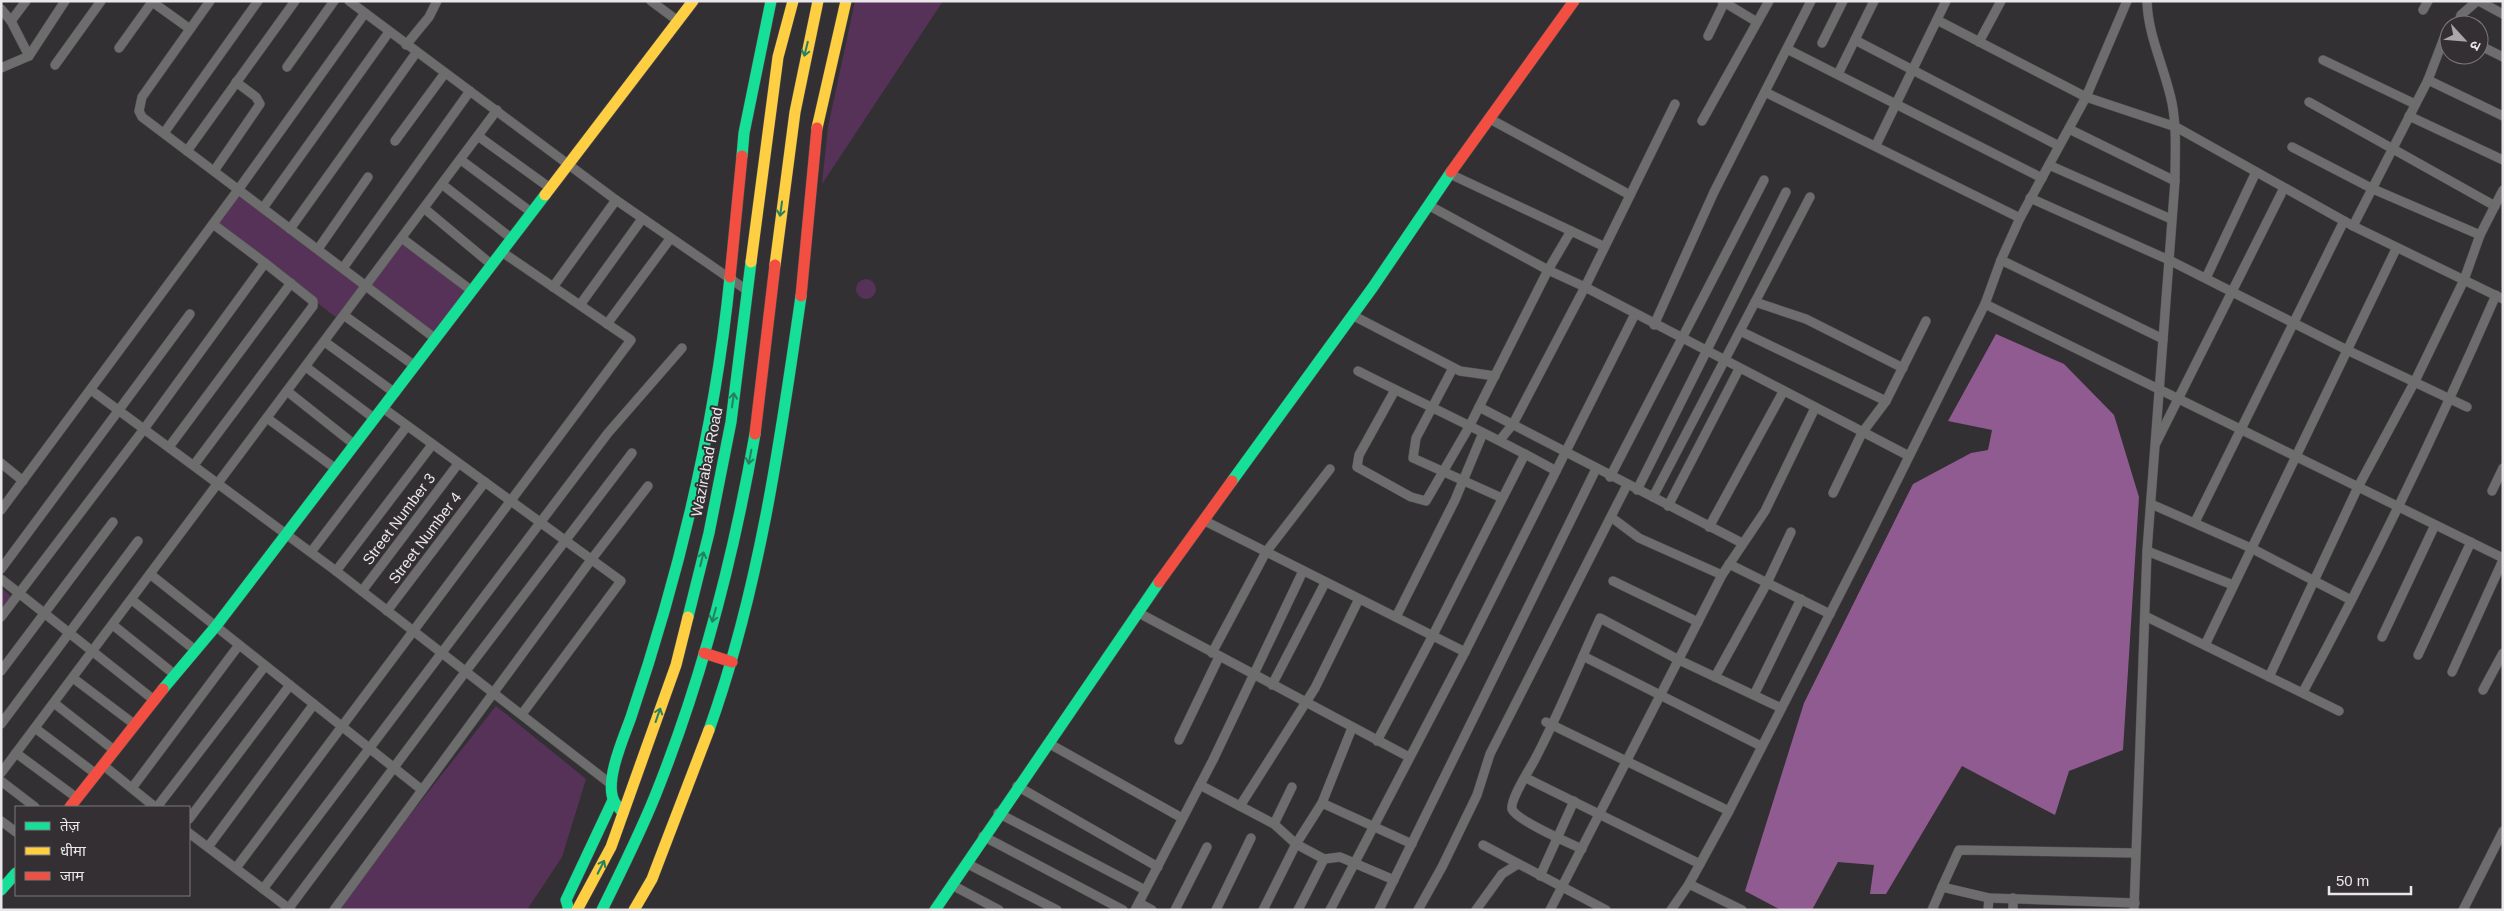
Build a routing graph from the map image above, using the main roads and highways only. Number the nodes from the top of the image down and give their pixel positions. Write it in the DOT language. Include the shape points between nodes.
graph roads {
  1 [pos="693,1"];
  2 [pos="771,1"];
  3 [pos="793,1"];
  4 [pos="818,1"];
  5 [pos="846,1"];
  6 [pos="1574,1"];
  7 [pos="704,653"];
  8 [pos="732,662"];
  9 [pos="612,800"];
  10 [pos="71,806"];
  11 [pos="624,813"];
  12 [pos="619,824"];
  13 [pos="639,833"];
  14 [pos="15,874"];
  15 [pos="1,890"];
  16 [pos="569,910"];
  17 [pos="577,910"];
  18 [pos="602,910"];
  19 [pos="634,910"];
  20 [pos="935,910"];
  1 -- 10 [label="main road" via="216,626 174,674"];
  2 -- 9 [label="main road" via="744,133 730,280 714,392 691,511 650,661 613,767"];
  11 -- 3 [label="main road, Wazirabad Road, one-way" via="676,665 709,533 731,422 778,57"];
  4 -- 7 [label="main road, one-way" via="802,62 756,426 733,546"];
  5 -- 8 [label="main road" via="816,131 802,290 782,431 758,563"];
  6 -- 20 [label="main road" via="1137,612"];
  7 -- 8 [label="main road"];
  7 -- 13 [label="main road" via="666,768"];
  8 -- 19 [label="main road" via="692,779 652,878"];
  9 -- 11 [label="main road"];
  9 -- 16 [label="main road" via="566,900"];
  11 -- 12 [label="main road, Wazirabad Road"];
  12 -- 13 [label="main road"];
  17 -- 12 [label="main road, Wazirabad Road, one-way" via="611,847"];
  13 -- 18 [label="main road"];
  14 -- 15 [label="main road"];
}
